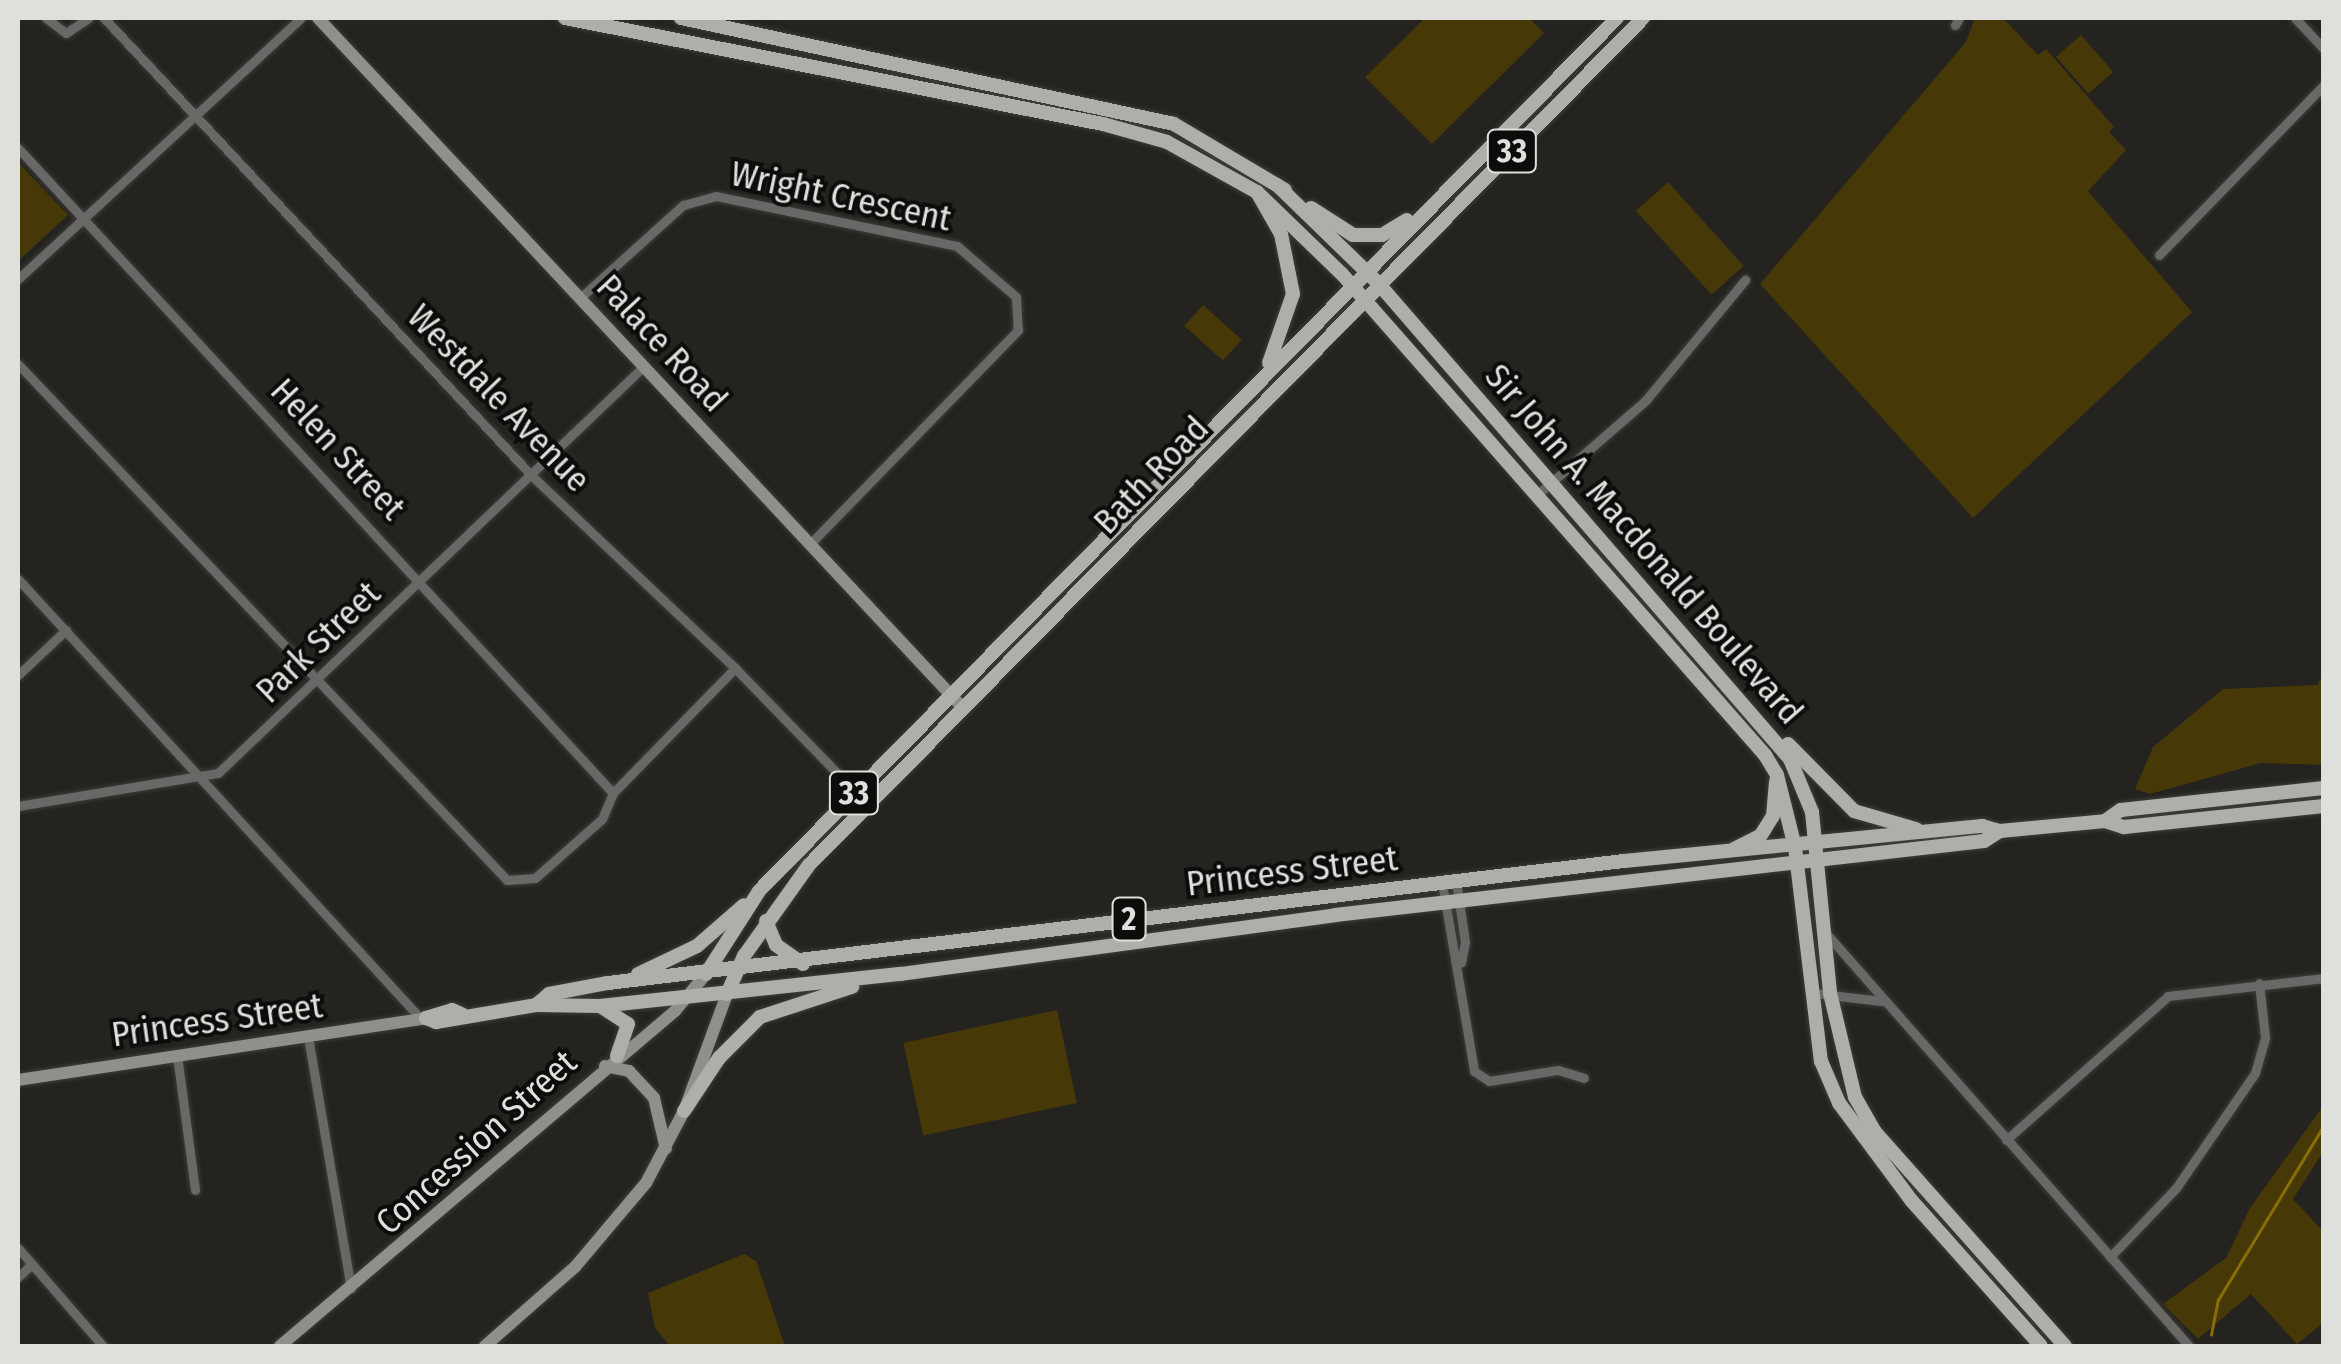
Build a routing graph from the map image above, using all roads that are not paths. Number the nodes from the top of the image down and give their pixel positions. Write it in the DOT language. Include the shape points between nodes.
graph roads {
  1 [pos="46,18"];
  2 [pos="88,18"];
  3 [pos="104,18"];
  4 [pos="301,18"];
  5 [pos="318,18"];
  6 [pos="565,18"];
  7 [pos="681,18"];
  8 [pos="1617,18"];
  9 [pos="1644,18"];
  10 [pos="2295,18"];
  11 [pos="701,19"];
  12 [pos="656,36"];
  13 [pos="2324,49"];
  14 [pos="729,51"];
  15 [pos="2324,85"];
  16 [pos="196,116"];
  17 [pos="18,148"];
  18 [pos="1277,185"];
  19 [pos="1257,192"];
  20 [pos="1444,193"];
  21 [pos="85,217"];
  22 [pos="2158,254"];
  23 [pos="1366,270"];
  24 [pos="18,279"];
  25 [pos="1745,280"];
  26 [pos="1378,284"];
  27 [pos="1350,285"];
  28 [pos="580,298"];
  29 [pos="1363,299"];
  30 [pos="18,364"];
  31 [pos="643,367"];
  32 [pos="1264,373"];
  33 [pos="530,476"];
  34 [pos="1552,482"];
  35 [pos="1538,494"];
  36 [pos="810,544"];
  37 [pos="18,579"];
  38 [pos="422,580"];
  39 [pos="66,630"];
  40 [pos="736,668"];
  41 [pos="18,675"];
  42 [pos="315,683"];
  43 [pos="949,693"];
  44 [pos="963,708"];
  45 [pos="1755,710"];
  46 [pos="1777,775"];
  47 [pos="203,777"];
  48 [pos="2324,788"];
  49 [pos="855,792"];
  50 [pos="613,793"];
  51 [pos="2220,798"];
  52 [pos="868,804"];
  53 [pos="18,806"];
  54 [pos="2324,806"];
  55 [pos="2222,815"];
  56 [pos="2105,821"];
  57 [pos="1932,832"];
  58 [pos="2000,832"];
  59 [pos="1795,846"];
  60 [pos="1817,852"];
  61 [pos="1726,853"];
  62 [pos="1797,864"];
  63 [pos="1449,882"];
  64 [pos="760,891"];
  65 [pos="1451,902"];
  66 [pos="766,921"];
  67 [pos="1822,929"];
  68 [pos="803,964"];
  69 [pos="738,971"];
  70 [pos="706,974"];
  71 [pos="901,974"];
  72 [pos="2324,978"];
  73 [pos="608,983"];
  74 [pos="2259,983"];
  75 [pos="1813,993"];
  76 [pos="1830,993"];
  77 [pos="728,994"];
  78 [pos="687,998"];
  79 [pos="1885,1002"];
  80 [pos="536,1005"];
  81 [pos="600,1006"];
  82 [pos="423,1018"];
  83 [pos="308,1037"];
  84 [pos="177,1055"];
  85 [pos="611,1062"];
  86 [pos="1584,1078"];
  87 [pos="18,1080"];
  88 [pos="684,1111"];
  89 [pos="2006,1140"];
  90 [pos="667,1151"];
  91 [pos="195,1190"];
  92 [pos="18,1248"];
  93 [pos="2110,1256"];
  94 [pos="32,1264"];
  95 [pos="18,1277"];
  96 [pos="352,1291"];
  97 [pos="104,1346"];
  98 [pos="280,1346"];
  99 [pos="486,1346"];
  100 [pos="2041,1346"];
  101 [pos="2065,1346"];
  102 [pos="2189,1346"];
  1 -- 2 [label="street" via="66,34"];
  3 -- 16 [label="street, Westdale Avenue"];
  4 -- 16 [label="street"];
  5 -- 28 [label="main road, Palace Road"];
  6 -- 12 [label="main road, Sir John A. Macdonald Boulevard"];
  7 -- 11 [label="main road"];
  8 -- 20 [label="main road, Bath Road / 33"];
  9 -- 26 [label="main road, Bath Road / 33"];
  10 -- 13 [label="street"];
  11 -- 12 [label="main road" via="685,34"];
  11 -- 14 [label="main road"];
  11 -- 18 [label="main road" via="1174,124"];
  12 -- 14 [label="main road, Sir John A. Macdonald Boulevard"];
  14 -- 19 [label="main road, Sir John A. Macdonald Boulevard" via="1103,124 1167,142"];
  15 -- 22 [label="street"];
  16 -- 21 [label="street"];
  16 -- 33 [label="street, Westdale Avenue"];
  17 -- 21 [label="street, Helen Street"];
  18 -- 20 [label="main road" via="1336,226 1370,237 1394,230"];
  18 -- 23 [label="main road, Sir John A. Macdonald Boulevard"];
  19 -- 27 [label="main road, Sir John A. Macdonald Boulevard"];
  19 -- 32 [label="main road" via="1281,234 1293,294"];
  20 -- 23 [label="main road, Bath Road / 33"];
  21 -- 24 [label="street"];
  21 -- 38 [label="street, Helen Street"];
  23 -- 26 [label="main road, Sir John A. Macdonald Boulevard"];
  23 -- 27 [label="main road, Bath Road / 33"];
  25 -- 34 [label="street" via="1646,400"];
  26 -- 29 [label="main road, Bath Road / 33"];
  26 -- 34 [label="main road, Sir John A. Macdonald Boulevard"];
  27 -- 29 [label="main road, Sir John A. Macdonald Boulevard"];
  27 -- 32 [label="main road, Bath Road / 33"];
  28 -- 31 [label="main road, Palace Road"];
  28 -- 36 [label="street, Wright Crescent" via="683,205 716,196 958,246 1016,297 1018,330"];
  29 -- 35 [label="main road, Sir John A. Macdonald Boulevard"];
  29 -- 44 [label="main road, Bath Road / 33"];
  30 -- 42 [label="street"];
  31 -- 33 [label="street, Park Street"];
  31 -- 36 [label="main road, Palace Road"];
  32 -- 43 [label="main road, Bath Road / 33"];
  33 -- 38 [label="street, Park Street"];
  33 -- 40 [label="street, Westdale Avenue"];
  34 -- 35 [label="street"];
  34 -- 45 [label="main road, Sir John A. Macdonald Boulevard"];
  35 -- 46 [label="main road, Sir John A. Macdonald Boulevard" via="1743,726"];
  36 -- 43 [label="main road, Palace Road"];
  37 -- 39 [label="street"];
  38 -- 42 [label="street, Park Street"];
  38 -- 50 [label="street, Helen Street"];
  39 -- 41 [label="street"];
  39 -- 47 [label="street"];
  40 -- 49 [label="street, Westdale Avenue"];
  40 -- 50 [label="street"];
  42 -- 47 [label="street, Park Street" via="235,760"];
  42 -- 50 [label="street" via="494,872 514,882 542,874 602,819"];
  43 -- 44 [label="main road, Palace Road"];
  43 -- 49 [label="main road, Bath Road / 33"];
  44 -- 52 [label="main road, Bath Road / 33"];
  45 -- 57 [label="main road" via="1854,810"];
  45 -- 60 [label="main road, Sir John A. Macdonald Boulevard" via="1802,780"];
  46 -- 59 [label="main road, Sir John A. Macdonald Boulevard"];
  46 -- 61 [label="main road" via="1773,816 1761,836"];
  47 -- 53 [label="street, Park Street"];
  47 -- 82 [label="street"];
  48 -- 51 [label="main road, Princess Street / 2"];
  49 -- 52 [label="street, Westdale Avenue"];
  49 -- 64 [label="main road, Bath Road / 33"];
  51 -- 55 [label="main road"];
  51 -- 56 [label="main road, Princess Street / 2" via="2121,810"];
  52 -- 66 [label="main road, Bath Road / 33"];
  54 -- 55 [label="main road, Princess Street / 2"];
  55 -- 56 [label="main road, Princess Street / 2" via="2124,827"];
  56 -- 58 [label="main road, Princess Street / 2"];
  57 -- 58 [label="main road, Princess Street / 2" via="1982,826"];
  57 -- 60 [label="main road, Princess Street / 2"];
  58 -- 60 [label="main road, Princess Street / 2" via="1984,841"];
  59 -- 60 [label="main road, Princess Street / 2"];
  59 -- 61 [label="main road, Princess Street / 2"];
  59 -- 62 [label="main road, Sir John A. Macdonald Boulevard"];
  60 -- 62 [label="main road, Princess Street / 2"];
  60 -- 67 [label="main road, Sir John A. Macdonald Boulevard"];
  61 -- 63 [label="main road, Princess Street / 2"];
  62 -- 65 [label="main road, Princess Street / 2"];
  62 -- 75 [label="main road, Sir John A. Macdonald Boulevard"];
  63 -- 65 [label="street"];
  63 -- 68 [label="main road, Princess Street / 2"];
  64 -- 70 [label="main road, Bath Road / 33"];
  64 -- 73 [label="main road" via="669,964"];
  65 -- 71 [label="main road, Princess Street / 2"];
  65 -- 86 [label="street" via="1480,1078 1558,1070"];
  66 -- 68 [label="main road" via="776,945"];
  66 -- 69 [label="main road, Bath Road / 33"];
  67 -- 76 [label="main road, Sir John A. Macdonald Boulevard"];
  67 -- 79 [label="street"];
  68 -- 69 [label="main road, Princess Street / 2"];
  69 -- 70 [label="main road, Princess Street / 2"];
  69 -- 77 [label="main road, Bath Road / 33"];
  70 -- 73 [label="main road, Princess Street / 2"];
  70 -- 78 [label="main road, Concession Street / 33"];
  71 -- 77 [label="main road, Princess Street / 2"];
  71 -- 88 [label="main road" via="772,1010 718,1058"];
  72 -- 74 [label="street"];
  73 -- 80 [label="main road, Princess Street / 2" via="549,994"];
  74 -- 89 [label="street" via="2168,996"];
  74 -- 93 [label="street" via="2265,1037 2255,1073 2176,1188"];
  75 -- 76 [label="street"];
  75 -- 100 [label="main road, Sir John A. Macdonald Boulevard" via="1822,1061 1859,1136"];
  76 -- 79 [label="street"];
  76 -- 101 [label="main road, Sir John A. Macdonald Boulevard" via="1843,1068 1875,1132"];
  77 -- 78 [label="main road, Princess Street / 2"];
  77 -- 88 [label="main road"];
  78 -- 81 [label="main road, Princess Street / 2"];
  78 -- 85 [label="main road, Concession Street"];
  79 -- 89 [label="street"];
  80 -- 81 [label="main road, Princess Street / 2"];
  80 -- 82 [label="main road, Princess Street / 2"];
  81 -- 85 [label="main road" via="628,1024"];
  82 -- 83 [label="main road, Princess Street / 2"];
  83 -- 84 [label="main road, Princess Street / 2"];
  83 -- 96 [label="street"];
  84 -- 87 [label="main road, Princess Street / 2"];
  84 -- 91 [label="street"];
  85 -- 90 [label="main road" via="654,1098"];
  85 -- 96 [label="main road, Concession Street"];
  88 -- 90 [label="main road"];
  89 -- 93 [label="street"];
  90 -- 99 [label="main road" via="600,1240"];
  92 -- 94 [label="street"];
  93 -- 102 [label="street"];
  94 -- 95 [label="street"];
  94 -- 97 [label="street"];
  96 -- 98 [label="main road, Concession Street"];
}
